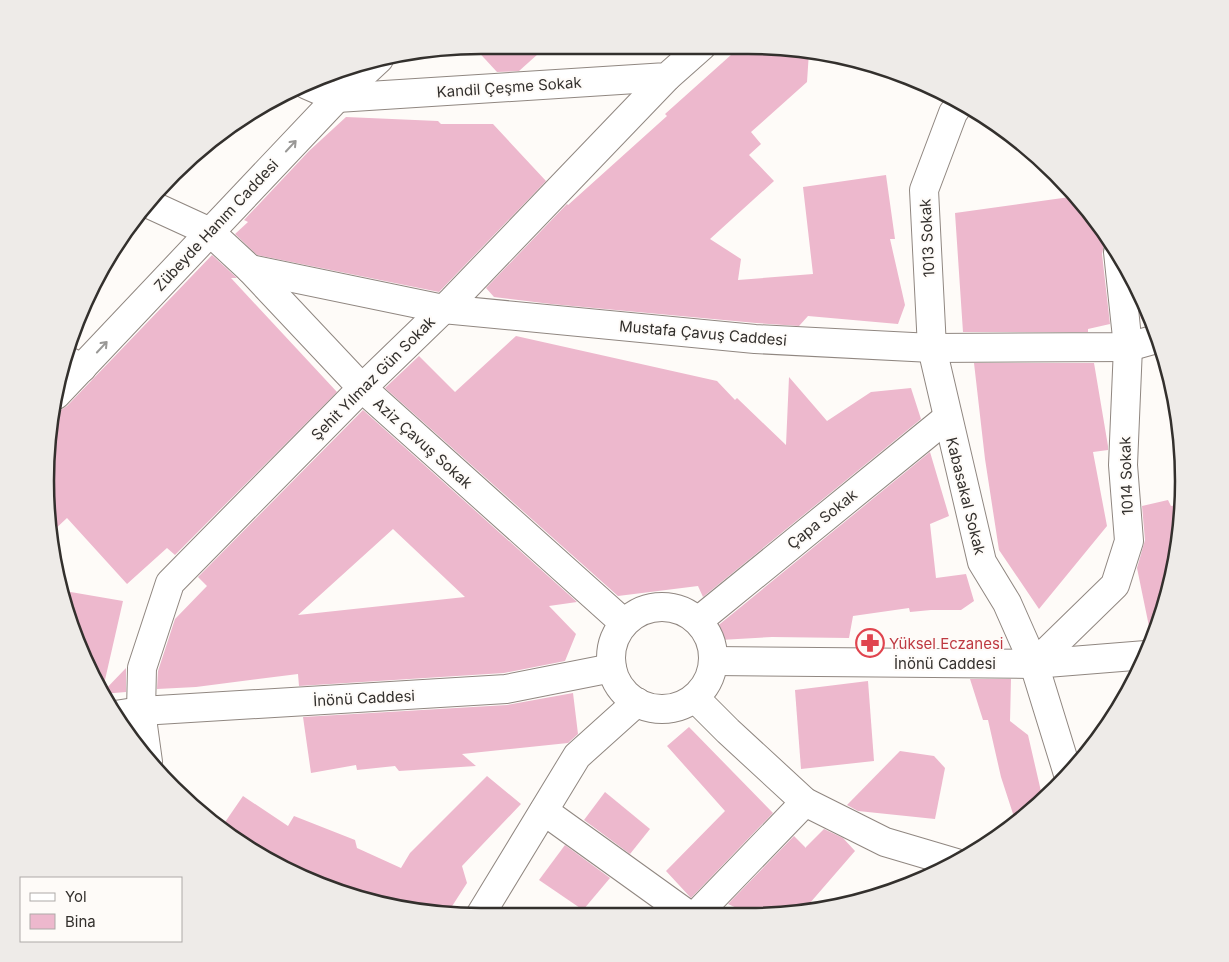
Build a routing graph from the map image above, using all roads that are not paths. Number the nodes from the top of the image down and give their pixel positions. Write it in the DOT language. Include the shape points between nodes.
graph roads {
  1 [pos="693,54"];
  2 [pos="367,69"];
  3 [pos="667,77"];
  4 [pos="313,88"];
  5 [pos="337,98"];
  6 [pos="956,108"];
  7 [pos="154,207"];
  8 [pos="210,232"];
  9 [pos="250,269"];
  10 [pos="1120,271"];
  11 [pos="443,309"];
  12 [pos="1152,340"];
  13 [pos="1128,347"];
  14 [pos="932,348"];
  15 [pos="73,363"];
  16 [pos="67,374"];
  17 [pos="362,388"];
  18 [pos="947,418"];
  19 [pos="698,621"];
  20 [pos="624,623"];
  21 [pos="1138,656"];
  22 [pos="714,661"];
  23 [pos="1034,664"];
  24 [pos="612,668"];
  25 [pos="695,698"];
  26 [pos="637,702"];
  27 [pos="128,713"];
  28 [pos="136,732"];
  29 [pos="1066,766"];
  30 [pos="805,802"];
  31 [pos="544,811"];
  32 [pos="945,860"];
  33 [pos="491,908"];
  34 [pos="679,908"];
  35 [pos="703,908"];
  1 -- 3 [label="street"];
  2 -- 5 [label="street, Zübeyde Hanım Caddesi"];
  3 -- 5 [label="street, Kandil Çeşme Sokak"];
  3 -- 11 [label="street, Şehit Yılmaz Gün Sokak"];
  4 -- 5 [label="street, Kandil Çeşme Sokak"];
  8 -- 5 [label="street, Zübeyde Hanım Caddesi, one-way"];
  6 -- 14 [label="street, 1013 Sokak" via="924,190"];
  7 -- 8 [label="street"];
  8 -- 9 [label="street, Aziz Çavuş Sokak"];
  15 -- 8 [label="street, Zübeyde Hanım Caddesi, one-way"];
  9 -- 11 [label="street, Mustafa Çavuş Caddesi"];
  9 -- 17 [label="street, Aziz Çavuş Sokak"];
  10 -- 13 [label="street, 1014 Sokak"];
  11 -- 14 [label="street, Mustafa Çavuş Caddesi" via="755,339"];
  11 -- 17 [label="street, Şehit Yılmaz Gün Sokak"];
  12 -- 13 [label="street, Mustafa Çavuş Caddesi"];
  13 -- 14 [label="street, Mustafa Çavuş Caddesi"];
  13 -- 23 [label="street, 1014 Sokak" via="1123,465 1129,541 1115,585"];
  14 -- 18 [label="street, Kabasakal Sokak"];
  15 -- 16 [label="street, Zübeyde Hanım Caddesi"];
  17 -- 20 [label="street, Aziz Çavuş Sokak"];
  17 -- 27 [label="street, Şehit Yılmaz Gün Sokak" via="170,583"];
  18 -- 19 [label="street, Çapa Sokak"];
  18 -- 23 [label="street, Kabasakal Sokak" via="982,562 1007,603"];
  19 -- 20 [label="street" via="685,611 669,607 637,613"];
  19 -- 22 [label="street" via="713,646"];
  20 -- 24 [label="street" via="615,636"];
  21 -- 23 [label="street, İnönü Caddesi"];
  22 -- 23 [label="street, İnönü Caddesi"];
  22 -- 25 [label="street" via="711,675"];
  23 -- 29 [label="street, Kabasakal Sokak"];
  24 -- 26 [label="street" via="617,682"];
  24 -- 27 [label="street, İnönü Caddesi" via="506,689"];
  25 -- 26 [label="street" via="667,710"];
  25 -- 30 [label="street"];
  26 -- 31 [label="street" via="577,756"];
  27 -- 28 [label="street, Şehit Yılmaz Gün Sokak"];
  30 -- 32 [label="street" via="885,842"];
  30 -- 35 [label="street"];
  31 -- 33 [label="street"];
  31 -- 34 [label="street"];
}
